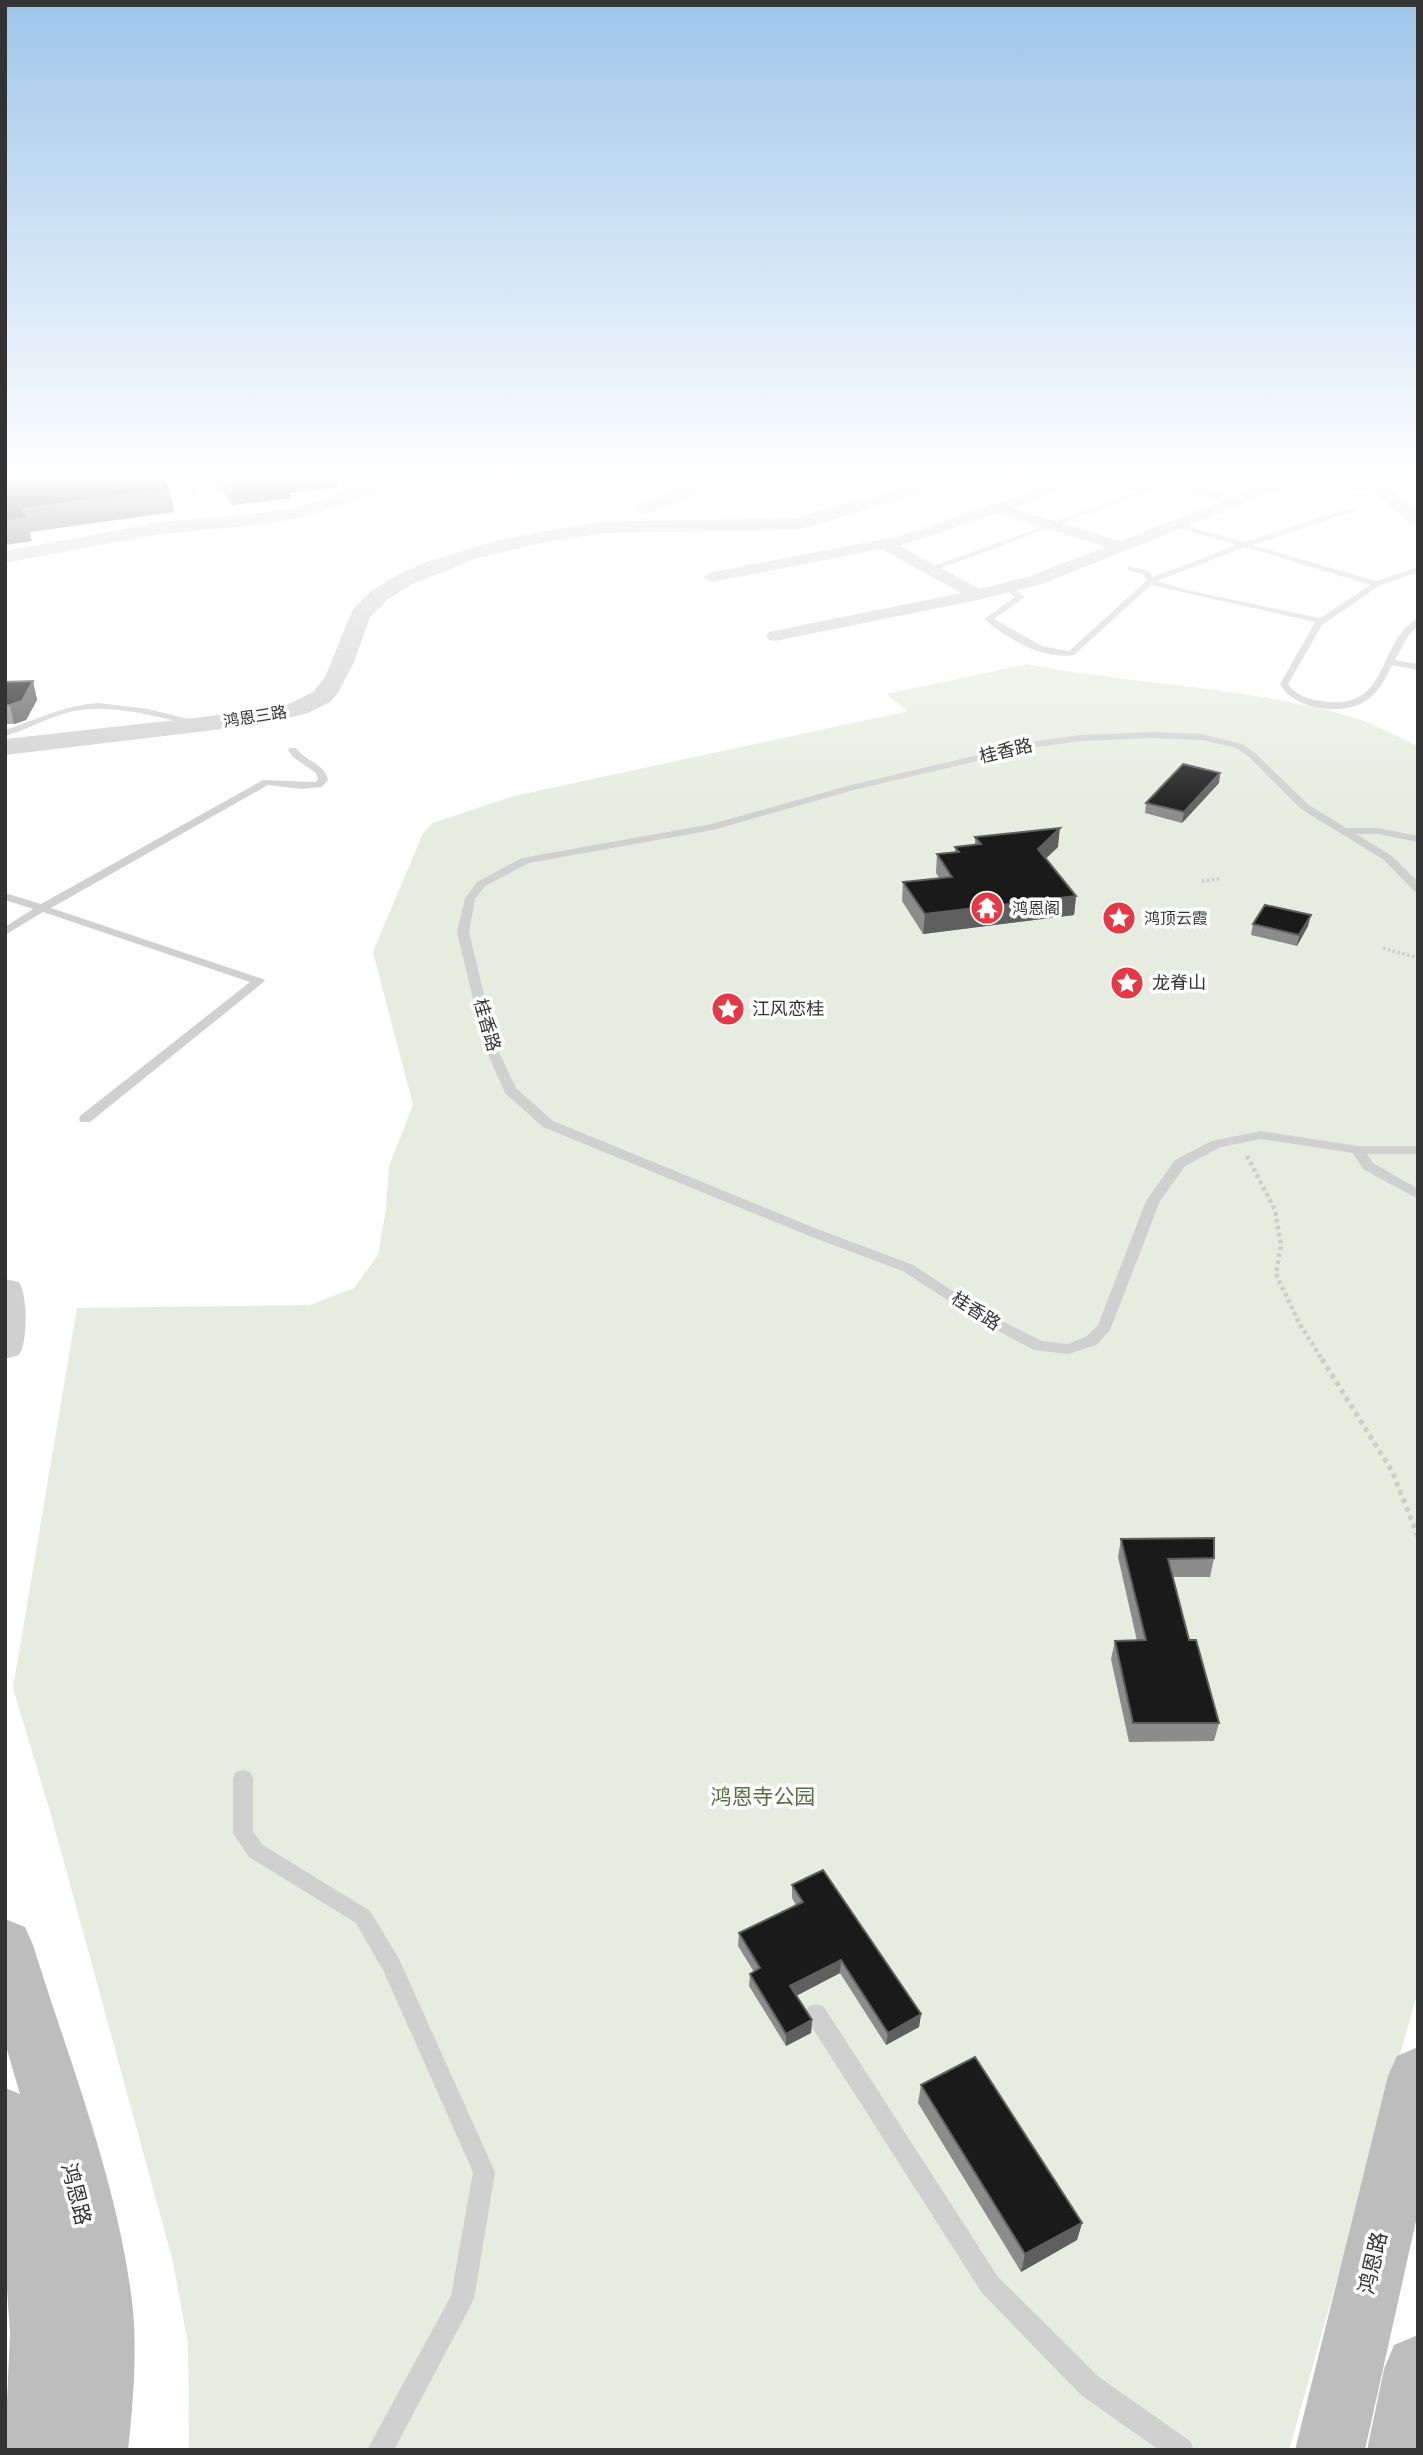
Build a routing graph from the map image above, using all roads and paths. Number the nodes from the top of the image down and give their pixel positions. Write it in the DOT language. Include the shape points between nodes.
graph roads {
  1 [pos="384,594"];
  2 [pos="975,594"];
  3 [pos="984,594"];
  4 [pos="1016,594"];
  5 [pos="1138,594"];
  6 [pos="1193,594"];
  7 [pos="1362,594"];
  8 [pos="978,595"];
  9 [pos="1418,620"];
  10 [pos="1321,621"];
  11 [pos="775,636"];
  12 [pos="1388,662"];
  13 [pos="1418,667"];
  14 [pos="200,723"];
  15 [pos="5,733"];
  16 [pos="5,747"];
  17 [pos="293,750"];
  18 [pos="1346,831"];
  19 [pos="1418,839"];
  20 [pos="1219,879"];
  21 [pos="1202,881"];
  22 [pos="1418,889"];
  23 [pos="5,896"];
  24 [pos="42,908"];
  25 [pos="5,932"];
  26 [pos="1383,948"];
  27 [pos="1418,958"];
  28 [pos="85,1119"];
  29 [pos="1238,1140"];
  30 [pos="1359,1150"];
  31 [pos="1418,1150"];
  32 [pos="1418,1195"];
  33 [pos="5,1291"];
  34 [pos="5,1346"];
  35 [pos="1418,1536"];
  36 [pos="243,1777"];
  37 [pos="5,1945"];
  38 [pos="817,2014"];
  39 [pos="1418,2076"];
  40 [pos="5,2118"];
  41 [pos="1418,2369"];
  42 [pos="34,2450"];
  43 [pos="93,2450"];
  44 [pos="380,2450"];
  45 [pos="1181,2450"];
  46 [pos="1330,2450"];
  47 [pos="1402,2450"];
  1 -- 14 [label="street, 鸿恩三路" via="361,614 328,691 291,711"];
  2 -- 8 [label="street"];
  3 -- 8 [label="street"];
  4 -- 5 [label="lane" via="1021,597 988,619 1041,649 1063,655 1084,645"];
  6 -- 10 [label="lane"];
  7 -- 10 [label="lane"];
  8 -- 11 [label="street"];
  9 -- 12 [label="lane" via="1404,633"];
  10 -- 12 [label="lane" via="1284,684 1300,699 1327,706 1357,705 1372,696"];
  12 -- 13 [label="lane"];
  14 -- 15 [label="lane" via="97,707 68,709"];
  14 -- 16 [label="street, 鸿恩三路"];
  17 -- 24 [label="lane" via="321,772 323,780 318,785 267,782"];
  18 -- 19 [label="lane" via="1378,831"];
  18 -- 22 [label="lane, 桂香路" via="1388,858"];
  18 -- 29 [label="lane, 桂香路" via="1305,807 1252,755 1223,740 1180,735 1081,738 851,788 713,827 526,860 481,884 470,899 463,932 491,1048 510,1090 548,1124 908,1268 1001,1328 1039,1346 1068,1349 1091,1341 1105,1327 1153,1201 1180,1163 1217,1144"];
  20 -- 21 [label="path"];
  23 -- 24 [label="lane"];
  24 -- 25 [label="lane"];
  24 -- 28 [label="lane" via="260,981"];
  26 -- 27 [label="path"];
  29 -- 30 [label="lane, 桂香路" via="1262,1135"];
  29 -- 35 [label="path" via="1275,1210 1281,1245 1276,1274 1299,1323 1392,1471"];
  30 -- 31 [label="lane, 桂香路"];
  30 -- 32 [label="lane" via="1368,1166"];
  33 -- 34 [label="street"];
  36 -- 44 [label="lane" via="243,1833 256,1851 363,1917 392,1966 484,2172 462,2299"];
  37 -- 43 [label="main road, 鸿恩路" via="78,2194 98,2292 100,2393"];
  38 -- 45 [label="lane" via="990,2285 1090,2386"];
  39 -- 46 [label="main road, 鸿恩路"];
  40 -- 42 [label="main road" via="31,2214 43,2298"];
  41 -- 47 [label="main road"];
}
